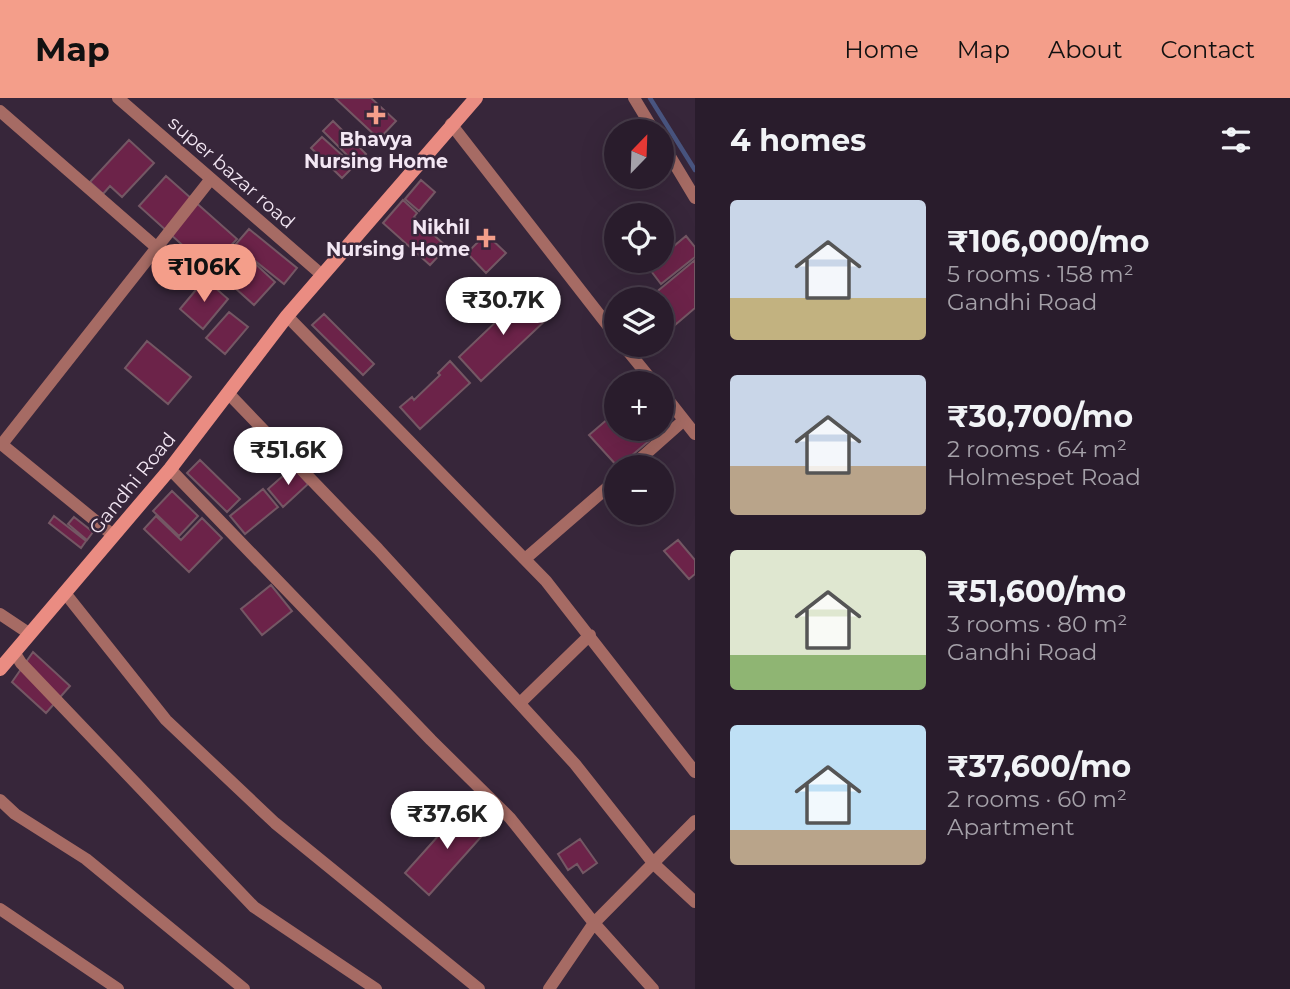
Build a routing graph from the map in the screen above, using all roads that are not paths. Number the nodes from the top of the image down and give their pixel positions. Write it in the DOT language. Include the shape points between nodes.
graph roads {
  1 [pos="118,98"];
  2 [pos="634,98"];
  3 [pos="471,100"];
  4 [pos="0,111"];
  5 [pos="647,119"];
  6 [pos="451,124"];
  7 [pos="674,163"];
  8 [pos="211,180"];
  9 [pos="695,198"];
  10 [pos="156,247"];
  11 [pos="322,275"];
  12 [pos="287,316"];
  13 [pos="604,321"];
  14 [pos="633,357"];
  15 [pos="644,371"];
  16 [pos="228,393"];
  17 [pos="674,407"];
  18 [pos="684,420"];
  19 [pos="695,434"];
  20 [pos="1,444"];
  21 [pos="645,455"];
  22 [pos="170,469"];
  23 [pos="604,491"];
  24 [pos="114,536"];
  25 [pos="526,559"];
  26 [pos="65,593"];
  27 [pos="0,614"];
  28 [pos="30,634"];
  29 [pos="590,635"];
  30 [pos="14,652"];
  31 [pos="0,669"];
  32 [pos="520,703"];
  33 [pos="695,772"];
  34 [pos="0,800"];
  35 [pos="695,821"];
  36 [pos="654,864"];
  37 [pos="695,902"];
  38 [pos="0,909"];
  39 [pos="594,923"];
  40 [pos="118,989"];
  41 [pos="244,989"];
  42 [pos="376,989"];
  43 [pos="479,989"];
  44 [pos="549,989"];
  45 [pos="653,989"];
  1 -- 8 [label="street, super bazar road"];
  2 -- 5 [label="street"];
  3 -- 6 [label="street, Gandhi Road"];
  4 -- 10 [label="street"];
  6 -- 11 [label="street, Gandhi Road"];
  6 -- 13 [label="street"];
  7 -- 9 [label="street"];
  8 -- 10 [label="street"];
  8 -- 11 [label="street, super bazar road"];
  10 -- 20 [label="street"];
  11 -- 12 [label="street, Gandhi Road"];
  12 -- 16 [label="street, Gandhi Road"];
  12 -- 25 [label="street"];
  14 -- 15 [label="street"];
  16 -- 22 [label="street, Gandhi Road"];
  16 -- 32 [label="street"];
  17 -- 18 [label="street"];
  18 -- 19 [label="street"];
  18 -- 21 [label="street"];
  20 -- 24 [label="street"];
  22 -- 24 [label="street, Gandhi Road"];
  22 -- 39 [label="street" via="510,818"];
  23 -- 25 [label="street"];
  24 -- 26 [label="street, Gandhi Road"];
  25 -- 29 [label="street"];
  26 -- 28 [label="street, Gandhi Road"];
  26 -- 43 [label="street" via="175,729 275,822"];
  27 -- 28 [label="street"];
  28 -- 30 [label="street, Gandhi Road"];
  29 -- 32 [label="street"];
  29 -- 33 [label="street"];
  30 -- 31 [label="street, Gandhi Road"];
  30 -- 42 [label="street" via="254,907"];
  32 -- 36 [label="street"];
  34 -- 41 [label="street" via="86,859"];
  35 -- 36 [label="street"];
  36 -- 37 [label="street"];
  36 -- 39 [label="street"];
  38 -- 40 [label="street"];
  39 -- 44 [label="street"];
  39 -- 45 [label="street"];
}
